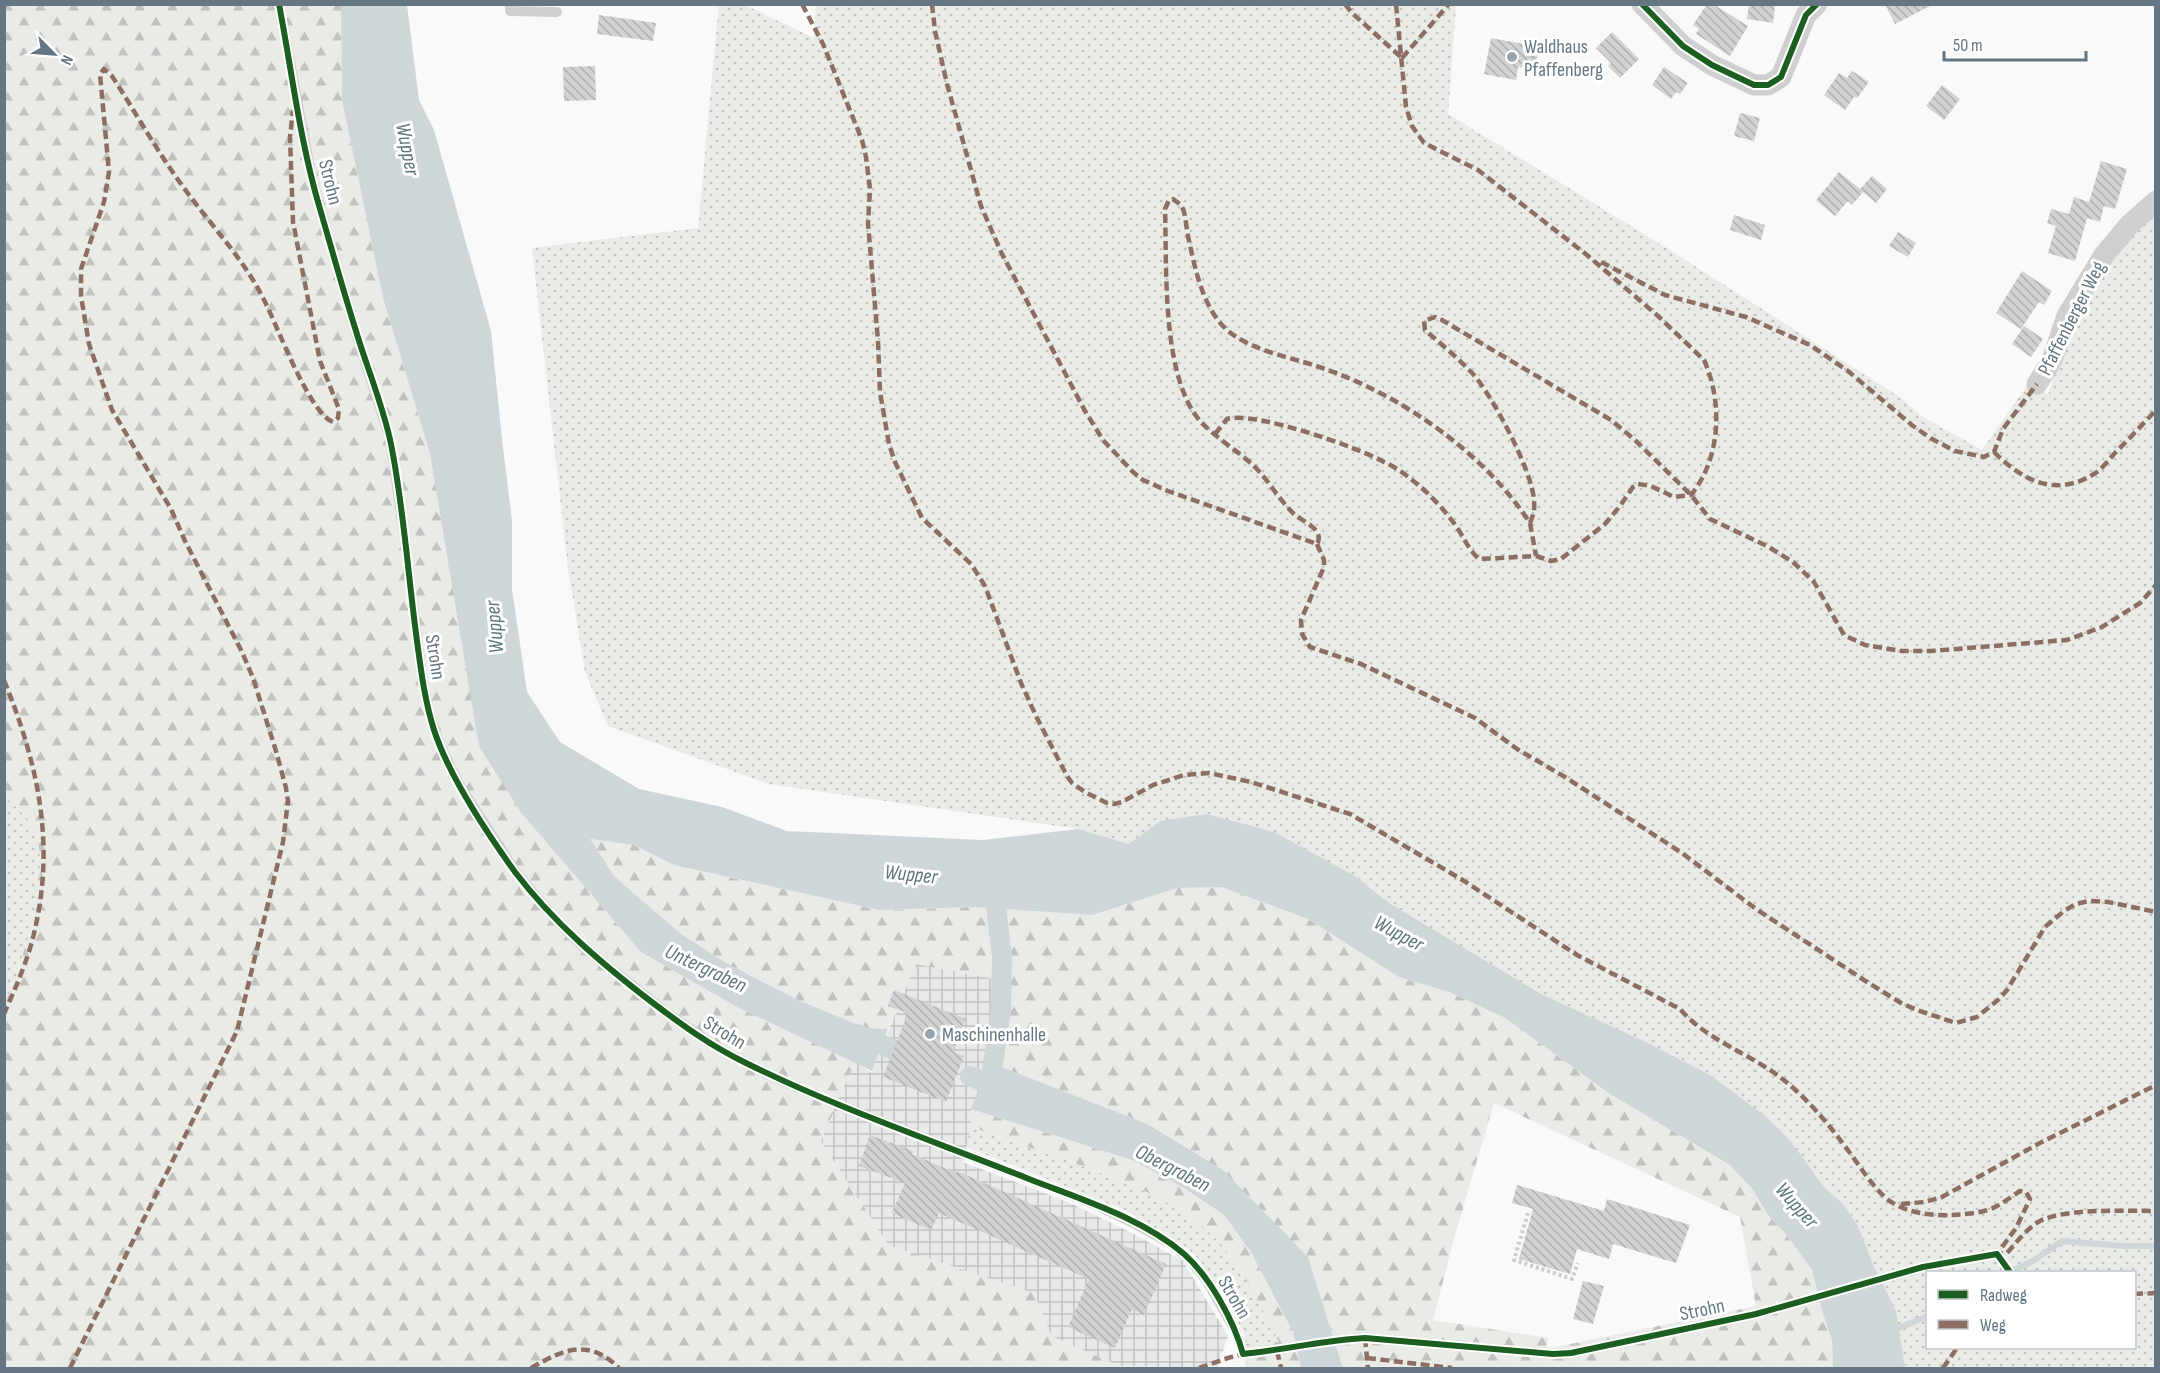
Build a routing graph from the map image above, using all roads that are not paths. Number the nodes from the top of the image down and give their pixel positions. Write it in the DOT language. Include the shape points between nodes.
graph roads {
  1 [pos="279,4"];
  2 [pos="510,4"];
  3 [pos="1642,4"];
  4 [pos="1817,4"];
  5 [pos="557,12"];
  6 [pos="2156,201"];
  7 [pos="2037,384"];
  8 [pos="1923,1267"];
  1 -- 8 [label="lane, Strohn" via="312,179 390,439 422,678 442,752 515,871 556,920 582,946 666,1012 721,1050 778,1079 1094,1204 1171,1244 1198,1269 1236,1332 1244,1354 1365,1338 1571,1353 1781,1307"];
  2 -- 5 [label="lane" via="510,12"];
  3 -- 4 [label="street" via="1683,46 1754,85 1768,85 1780,77 1806,15"];
  6 -- 7 [label="street, Pfaffenberger Weg" via="2104,255 2067,316 2052,360"];
}
